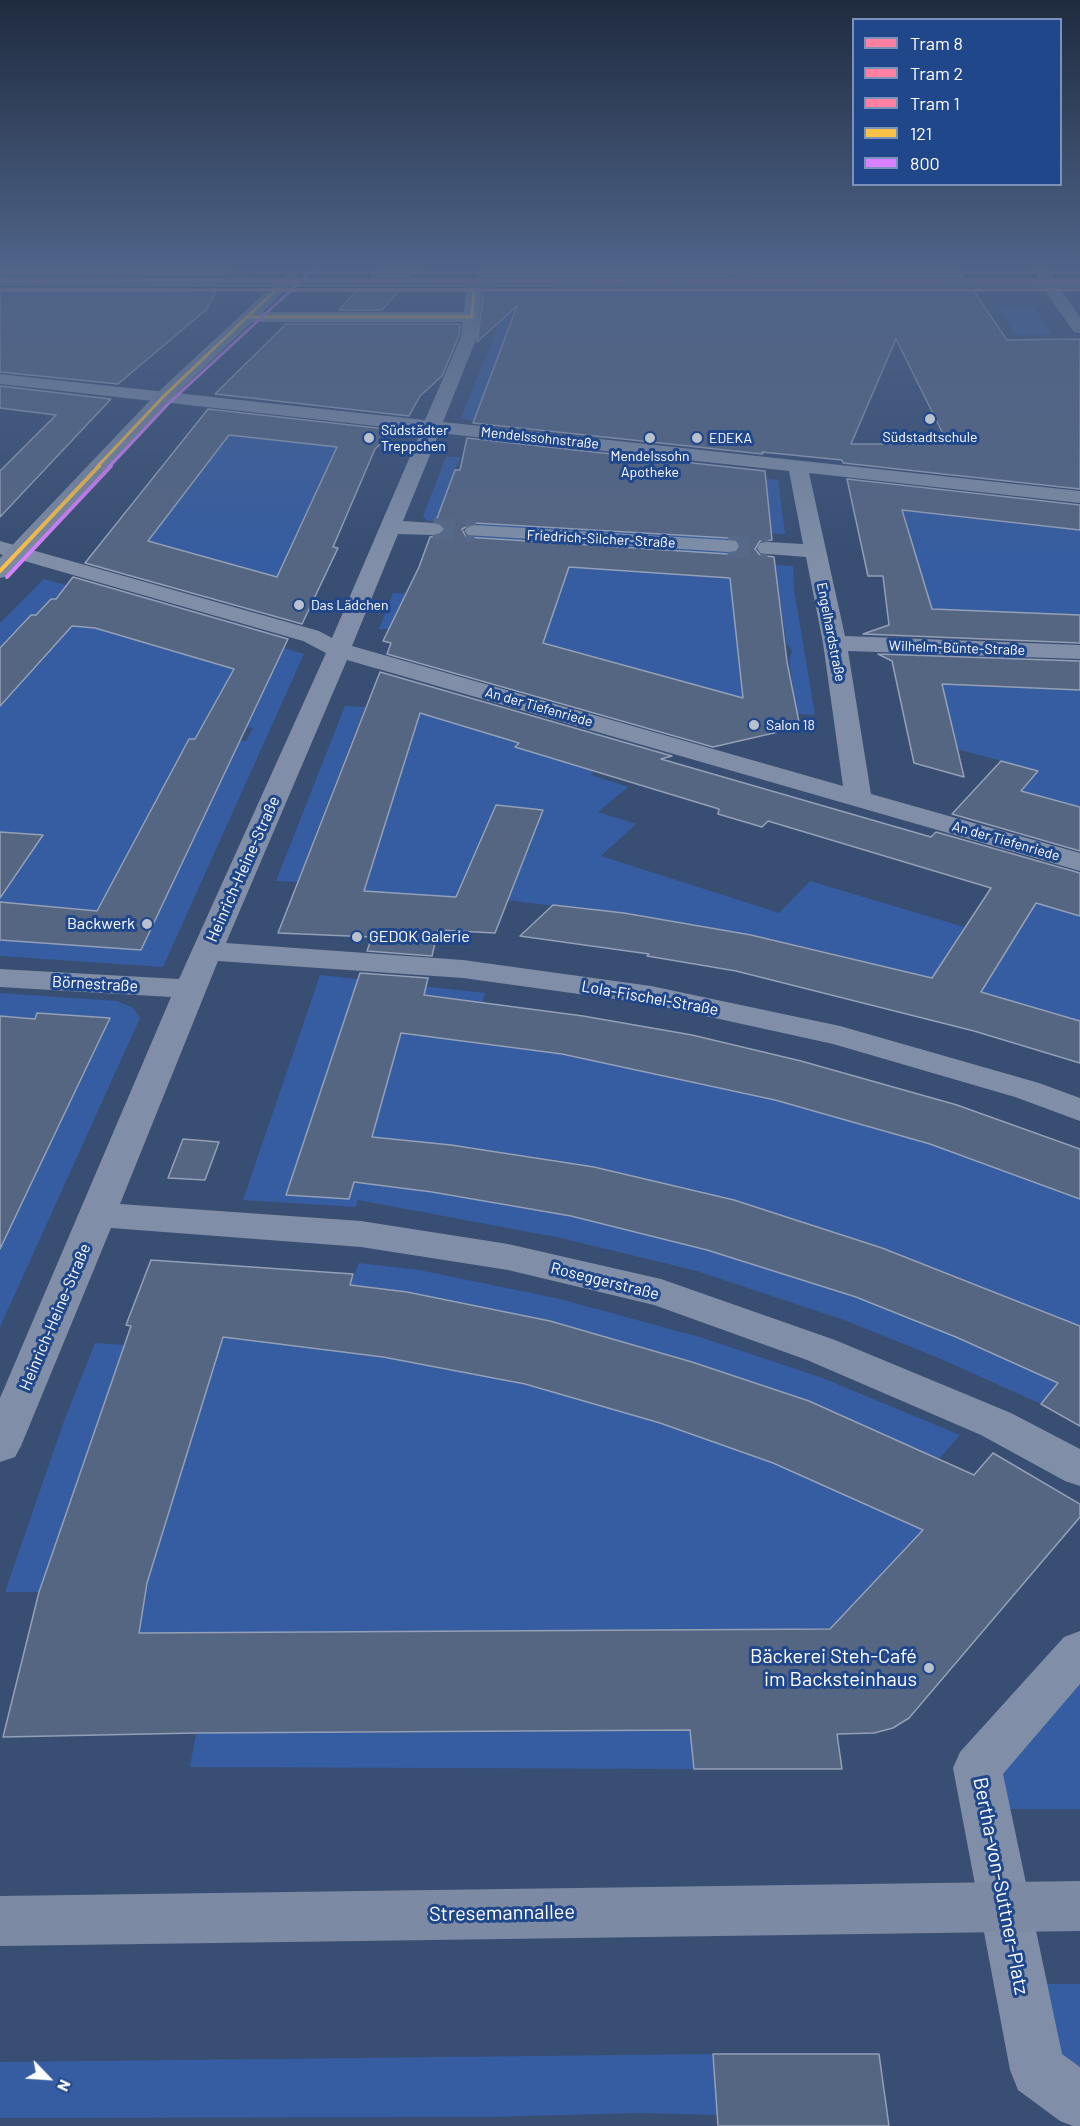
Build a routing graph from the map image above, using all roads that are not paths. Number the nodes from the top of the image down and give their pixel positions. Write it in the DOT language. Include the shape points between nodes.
graph roads {
  1 [pos="202,360"];
  2 [pos="459,360"];
  3 [pos="0,379"];
  4 [pos="163,397"];
  5 [pos="430,426"];
  6 [pos="798,467"];
  7 [pos="1080,497"];
  8 [pos="390,527"];
  9 [pos="433,529"];
  10 [pos="475,531"];
  11 [pos="728,546"];
  12 [pos="768,549"];
  13 [pos="9,550"];
  14 [pos="814,551"];
  15 [pos="0,571"];
  16 [pos="835,643"];
  17 [pos="339,650"];
  18 [pos="1080,652"];
  19 [pos="858,798"];
  20 [pos="1080,862"];
  21 [pos="207,951"];
  22 [pos="0,978"];
  23 [pos="190,989"];
  24 [pos="1080,1110"];
  25 [pos="98,1215"];
  26 [pos="0,1446"];
  27 [pos="1080,1469"];
  28 [pos="1080,1651"];
  29 [pos="1004,1905"];
  30 [pos="1080,1906"];
  31 [pos="0,1921"];
  32 [pos="1080,2101"];
  1 -- 4 [label="main road"];
  2 -- 5 [label="street, Heinrich-Heine-Straße"];
  3 -- 4 [label="street, Mendelssohnstraße"];
  4 -- 5 [label="street, Mendelssohnstraße"];
  4 -- 13 [label="main road"];
  5 -- 6 [label="street, Mendelssohnstraße"];
  5 -- 8 [label="street, Heinrich-Heine-Straße"];
  6 -- 7 [label="street, Mendelssohnstraße"];
  6 -- 14 [label="street, Engelhardstraße"];
  8 -- 9 [label="street"];
  8 -- 17 [label="street, Heinrich-Heine-Straße"];
  10 -- 11 [label="street, Friedrich-Silcher-Straße"];
  12 -- 14 [label="street"];
  13 -- 15 [label="main road"];
  13 -- 17 [label="street, An der Tiefenriede" via="311,636"];
  14 -- 16 [label="street, Engelhardstraße"];
  16 -- 18 [label="street, Wilhelm-Bünte-Straße"];
  16 -- 19 [label="street, Engelhardstraße"];
  17 -- 19 [label="street, An der Tiefenriede"];
  17 -- 21 [label="street, Heinrich-Heine-Straße"];
  19 -- 20 [label="street, An der Tiefenriede"];
  21 -- 23 [label="street, Heinrich-Heine-Straße"];
  21 -- 24 [label="street, Lola-Fischel-Straße" via="463,969 651,995 840,1036 1027,1090"];
  22 -- 23 [label="street, Börnestraße"];
  23 -- 25 [label="street, Heinrich-Heine-Straße"];
  25 -- 26 [label="street, Heinrich-Heine-Straße"];
  25 -- 27 [label="street, Roseggerstraße" via="361,1234 508,1257 661,1293 840,1358 996,1424"];
  28 -- 29 [label="street, Bertha-von-Suttner-Platz" via="977,1768"];
  29 -- 30 [label="main road, Stresemannallee"];
  29 -- 31 [label="main road, Stresemannallee"];
  29 -- 32 [label="street, Bertha-von-Suttner-Platz" via="1038,2070"];
}
